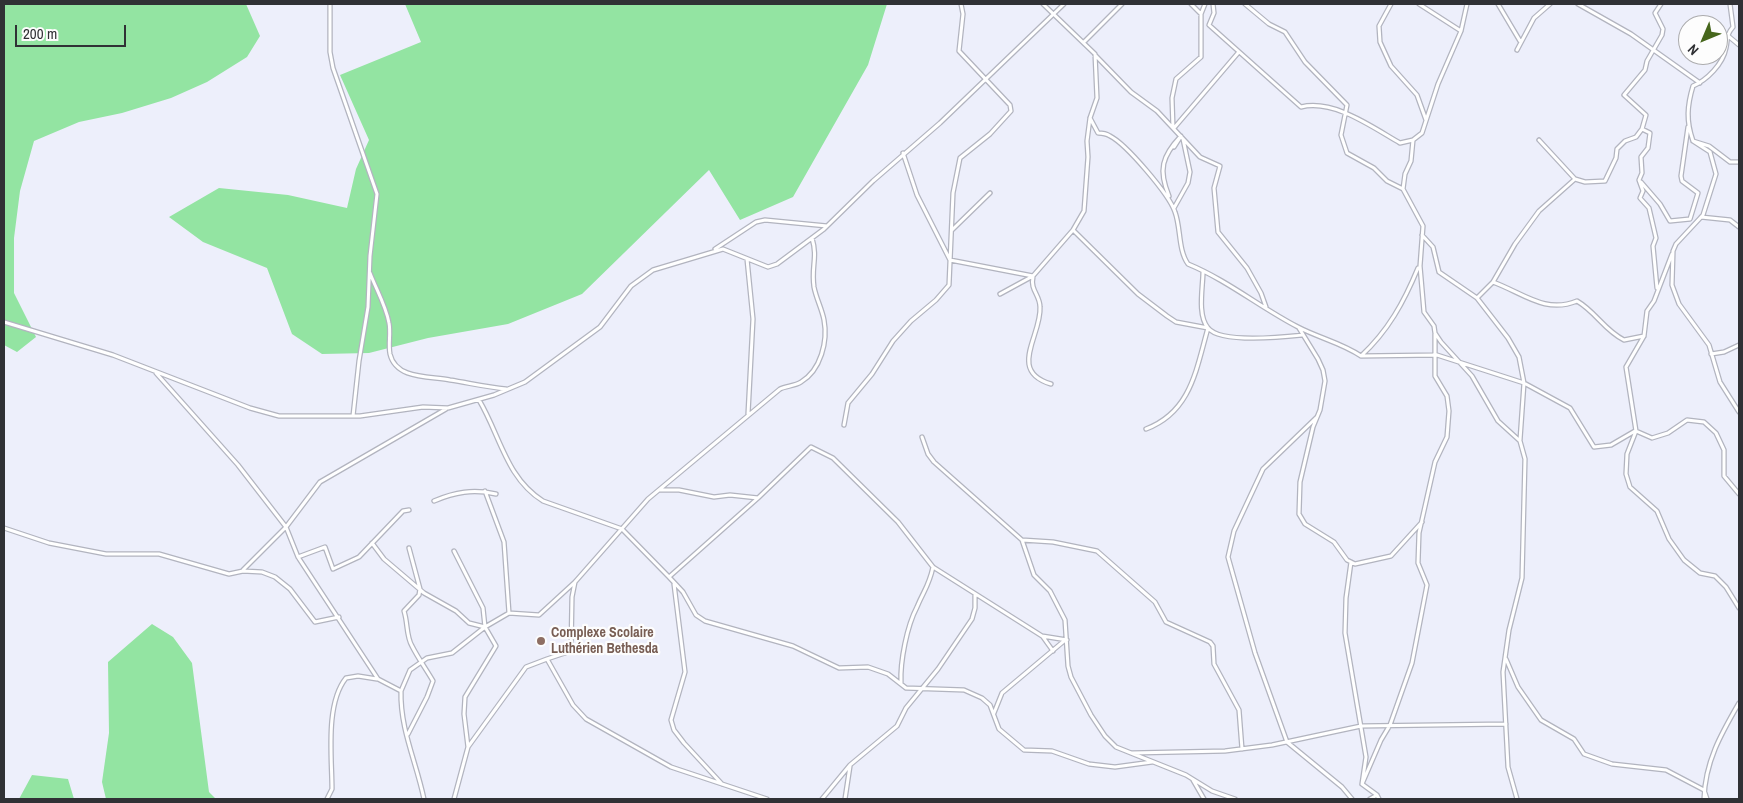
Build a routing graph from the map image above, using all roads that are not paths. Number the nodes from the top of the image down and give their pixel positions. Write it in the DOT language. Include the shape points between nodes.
graph roads {
  1 [pos="330,4"];
  2 [pos="960,4"];
  3 [pos="1043,4"];
  4 [pos="1064,4"];
  5 [pos="1122,4"];
  6 [pos="1191,4"];
  7 [pos="1205,4"];
  8 [pos="1213,4"];
  9 [pos="1245,4"];
  10 [pos="1391,4"];
  11 [pos="1419,4"];
  12 [pos="1467,4"];
  13 [pos="1498,4"];
  14 [pos="1550,4"];
  15 [pos="1578,4"];
  16 [pos="1661,4"];
  17 [pos="1730,4"];
  18 [pos="1053,14"];
  19 [pos="1201,14"];
  20 [pos="1461,31"];
  21 [pos="1728,33"];
  22 [pos="1728,37"];
  23 [pos="1520,41"];
  24 [pos="1084,42"];
  25 [pos="1739,45"];
  26 [pos="1517,50"];
  27 [pos="1655,50"];
  28 [pos="1238,53"];
  29 [pos="1095,54"];
  30 [pos="1716,65"];
  31 [pos="985,80"];
  32 [pos="1700,83"];
  33 [pos="1347,112"];
  34 [pos="1090,118"];
  35 [pos="1426,120"];
  36 [pos="1688,126"];
  37 [pos="1173,128"];
  38 [pos="1642,129"];
  39 [pos="1182,137"];
  40 [pos="1413,140"];
  41 [pos="1540,140"];
  42 [pos="1693,141"];
  43 [pos="1174,147"];
  44 [pos="903,154"];
  45 [pos="1739,162"];
  46 [pos="1574,179"];
  47 [pos="1639,180"];
  48 [pos="1403,189"];
  49 [pos="990,193"];
  50 [pos="1170,199"];
  51 [pos="1174,208"];
  52 [pos="1701,217"];
  53 [pos="827,226"];
  54 [pos="1739,227"];
  55 [pos="952,230"];
  56 [pos="1073,230"];
  57 [pos="1422,235"];
  58 [pos="812,238"];
  59 [pos="713,250"];
  60 [pos="1673,251"];
  61 [pos="747,258"];
  62 [pos="950,260"];
  63 [pos="1420,266"];
  64 [pos="1203,271"];
  65 [pos="370,272"];
  66 [pos="1033,276"];
  67 [pos="1493,282"];
  68 [pos="1657,291"];
  69 [pos="1000,294"];
  70 [pos="1477,298"];
  71 [pos="1266,308"];
  72 [pos="4,322"];
  73 [pos="1298,327"];
  74 [pos="1208,328"];
  75 [pos="1435,333"];
  76 [pos="1303,335"];
  77 [pos="1644,336"];
  78 [pos="1739,345"];
  79 [pos="1711,354"];
  80 [pos="1437,355"];
  81 [pos="1361,356"];
  82 [pos="1459,361"];
  83 [pos="155,372"];
  84 [pos="1524,383"];
  85 [pos="1051,384"];
  86 [pos="507,389"];
  87 [pos="479,400"];
  88 [pos="448,408"];
  89 [pos="1739,412"];
  90 [pos="748,414"];
  91 [pos="354,416"];
  92 [pos="1317,417"];
  93 [pos="844,424"];
  94 [pos="1146,429"];
  95 [pos="1636,431"];
  96 [pos="922,437"];
  97 [pos="1520,441"];
  98 [pos="659,490"];
  99 [pos="485,491"];
  100 [pos="496,494"];
  101 [pos="1739,494"];
  102 [pos="758,498"];
  103 [pos="434,501"];
  104 [pos="409,510"];
  105 [pos="1422,521"];
  106 [pos="286,527"];
  107 [pos="4,528"];
  108 [pos="622,529"];
  109 [pos="1022,540"];
  110 [pos="372,543"];
  111 [pos="409,548"];
  112 [pos="454,552"];
  113 [pos="298,557"];
  114 [pos="1351,562"];
  115 [pos="933,568"];
  116 [pos="243,571"];
  117 [pos="669,577"];
  118 [pos="575,582"];
  119 [pos="674,583"];
  120 [pos="420,589"];
  121 [pos="975,594"];
  122 [pos="1739,608"];
  123 [pos="509,613"];
  124 [pos="338,617"];
  125 [pos="485,627"];
  126 [pos="1042,636"];
  127 [pos="1066,640"];
  128 [pos="1053,651"];
  129 [pos="1505,658"];
  130 [pos="547,659"];
  131 [pos="422,661"];
  132 [pos="378,679"];
  133 [pos="901,684"];
  134 [pos="921,689"];
  135 [pos="401,691"];
  136 [pos="1739,703"];
  137 [pos="994,713"];
  138 [pos="1506,724"];
  139 [pos="1390,725"];
  140 [pos="1361,726"];
  141 [pos="408,735"];
  142 [pos="1287,742"];
  143 [pos="468,747"];
  144 [pos="1242,749"];
  145 [pos="1131,753"];
  146 [pos="1152,762"];
  147 [pos="850,765"];
  148 [pos="1192,778"];
  149 [pos="723,784"];
  150 [pos="1362,784"];
  151 [pos="1704,790"];
  152 [pos="1377,794"];
  153 [pos="327,799"];
  154 [pos="424,799"];
  155 [pos="454,799"];
  156 [pos="767,799"];
  157 [pos="822,799"];
  158 [pos="845,799"];
  159 [pos="1204,799"];
  160 [pos="1235,799"];
  161 [pos="1352,799"];
  162 [pos="1370,799"];
  163 [pos="1379,799"];
  164 [pos="1517,799"];
  165 [pos="1706,799"];
  1 -- 65 [label="street" via="333,68 378,194"];
  2 -- 31 [label="street" via="964,14 959,51"];
  3 -- 18 [label="street"];
  4 -- 18 [label="street"];
  5 -- 24 [label="street"];
  6 -- 19 [label="street"];
  7 -- 19 [label="street"];
  8 -- 28 [label="street" via="1214,13 1209,25"];
  9 -- 33 [label="street" via="1269,24 1285,32 1305,62 1347,105"];
  10 -- 35 [label="street" via="1379,26 1380,42 1391,66 1417,95"];
  11 -- 20 [label="street"];
  12 -- 20 [label="street"];
  13 -- 23 [label="street"];
  14 -- 23 [label="street" via="1534,18"];
  15 -- 27 [label="street"];
  16 -- 27 [label="street" via="1655,13 1663,29"];
  17 -- 21 [label="street" via="1734,27"];
  18 -- 24 [label="street"];
  18 -- 31 [label="street"];
  19 -- 37 [label="street" via="1201,57 1176,79 1172,98"];
  20 -- 35 [label="street"];
  22 -- 25 [label="street"];
  23 -- 26 [label="street"];
  24 -- 29 [label="street"];
  27 -- 32 [label="street"];
  27 -- 38 [label="street" via="1645,70 1624,95 1646,115"];
  28 -- 33 [label="street" via="1301,107 1308,105"];
  28 -- 37 [label="street"];
  29 -- 34 [label="street" via="1097,98"];
  29 -- 37 [label="street" via="1131,92"];
  30 -- 32 [label="street"];
  31 -- 44 [label="street"];
  31 -- 55 [label="street" via="1010,105 1011,111 990,134 960,158 954,184"];
  32 -- 36 [label="street" via="1693,86 1689,99"];
  33 -- 40 [label="street" via="1400,143"];
  33 -- 48 [label="street" via="1341,135 1348,153"];
  34 -- 50 [label="street" via="1098,132 1110,136 1127,150"];
  34 -- 56 [label="street" via="1084,211"];
  35 -- 40 [label="street" via="1422,134"];
  36 -- 42 [label="street"];
  36 -- 47 [label="street" via="1681,176 1682,181 1698,193 1690,219 1670,221"];
  37 -- 39 [label="street"];
  38 -- 46 [label="street" via="1618,150 1605,182"];
  38 -- 47 [label="street" via="1650,133 1648,148 1641,157"];
  39 -- 43 [label="street"];
  39 -- 50 [label="street" via="1168,150 1162,166"];
  39 -- 51 [label="street" via="1190,172 1188,183"];
  39 -- 71 [label="street" via="1200,157 1220,166 1214,188 1218,232 1247,268"];
  40 -- 48 [label="street"];
  41 -- 46 [label="street"];
  42 -- 45 [label="street" via="1709,146 1730,162"];
  42 -- 52 [label="street" via="1710,152 1716,174"];
  44 -- 53 [label="street"];
  44 -- 62 [label="street" via="917,195"];
  46 -- 67 [label="street" via="1539,211"];
  47 -- 68 [label="street" via="1643,192 1640,198 1648,208 1656,238 1653,246"];
  48 -- 57 [label="street" via="1423,226"];
  49 -- 55 [label="street"];
  50 -- 51 [label="street"];
  51 -- 64 [label="street" via="1186,261"];
  52 -- 54 [label="street" via="1730,220"];
  52 -- 60 [label="street"];
  53 -- 58 [label="street"];
  53 -- 59 [label="street" via="765,220 756,222"];
  55 -- 62 [label="street"];
  56 -- 66 [label="street"];
  56 -- 74 [label="street" via="1138,294 1167,316 1176,322"];
  57 -- 63 [label="street"];
  57 -- 70 [label="street" via="1433,247 1439,272"];
  58 -- 61 [label="street" via="768,267"];
  58 -- 90 [label="street" via="816,255 813,279 825,327 822,356 803,381 780,389"];
  59 -- 61 [label="street" via="723,249"];
  59 -- 86 [label="street" via="653,270 631,286 600,327 525,382"];
  60 -- 68 [label="street"];
  60 -- 79 [label="street" via="1674,297 1705,337"];
  61 -- 90 [label="street" via="753,319"];
  62 -- 66 [label="street"];
  62 -- 93 [label="street" via="949,285 893,341 848,403"];
  63 -- 75 [label="street" via="1421,302"];
  63 -- 81 [label="street" via="1393,319"];
  64 -- 71 [label="street"];
  64 -- 74 [label="street" via="1202,306"];
  65 -- 86 [label="street" via="389,323 390,355 397,366 425,378"];
  65 -- 91 [label="street"];
  66 -- 69 [label="street"];
  66 -- 85 [label="street" via="1032,288 1040,306 1029,363 1032,374 1039,381"];
  67 -- 70 [label="street"];
  67 -- 77 [label="street" via="1543,304 1564,306 1577,301 1589,308 1610,333 1624,340"];
  68 -- 77 [label="street" via="1647,311"];
  70 -- 84 [label="street" via="1519,357"];
  71 -- 73 [label="street"];
  72 -- 83 [label="street" via="92,348"];
  73 -- 76 [label="street"];
  73 -- 81 [label="street"];
  74 -- 76 [label="street" via="1252,339"];
  74 -- 94 [label="street" via="1188,394 1162,423"];
  75 -- 80 [label="street"];
  75 -- 82 [label="street"];
  76 -- 92 [label="street" via="1323,370 1325,382"];
  77 -- 95 [label="street" via="1625,372"];
  78 -- 79 [label="street"];
  79 -- 89 [label="street" via="1720,382"];
  80 -- 81 [label="street"];
  80 -- 82 [label="street"];
  80 -- 105 [label="street" via="1435,376 1448,396 1447,437 1435,462"];
  82 -- 84 [label="street"];
  82 -- 97 [label="street" via="1472,376 1498,421"];
  83 -- 91 [label="street" via="279,416"];
  83 -- 106 [label="street" via="238,465"];
  84 -- 95 [label="street" via="1570,408 1594,447 1611,445"];
  84 -- 97 [label="street"];
  86 -- 87 [label="street"];
  87 -- 88 [label="street"];
  87 -- 108 [label="street" via="510,467 532,494 543,501"];
  88 -- 91 [label="street"];
  88 -- 106 [label="street" via="320,482"];
  90 -- 98 [label="street"];
  92 -- 114 [label="street" via="1300,482 1298,514 1305,524 1334,542"];
  92 -- 142 [label="street" via="1263,469 1234,531 1228,556 1255,653"];
  95 -- 101 [label="street" via="1652,438 1668,433 1687,420 1704,422 1716,433 1724,450 1724,476"];
  95 -- 122 [label="street" via="1627,454 1626,474 1630,487 1657,511 1669,539 1684,560 1700,573 1715,576"];
  96 -- 109 [label="street" via="934,462"];
  97 -- 129 [label="street" via="1525,459 1522,578"];
  98 -- 102 [label="street" via="679,490 714,497"];
  98 -- 108 [label="street"];
  99 -- 100 [label="street"];
  99 -- 103 [label="street" via="460,492"];
  99 -- 123 [label="street" via="504,542"];
  102 -- 115 [label="street" via="811,447 833,458 898,522"];
  102 -- 117 [label="street"];
  104 -- 110 [label="street" via="404,511"];
  105 -- 114 [label="street" via="1391,556 1355,564"];
  105 -- 139 [label="street" via="1417,555 1427,585 1412,663"];
  106 -- 113 [label="street"];
  106 -- 116 [label="street"];
  107 -- 116 [label="street" via="49,543 122,555 158,554 229,574"];
  108 -- 117 [label="street"];
  108 -- 118 [label="street"];
  109 -- 127 [label="street" via="1034,575 1059,606 1065,620"];
  109 -- 144 [label="street" via="1053,542 1097,552 1155,602 1166,622 1210,642 1214,664 1239,710"];
  110 -- 113 [label="street" via="359,557 333,569 324,547"];
  110 -- 120 [label="street" via="384,559"];
  111 -- 120 [label="street"];
  112 -- 125 [label="street" via="483,608"];
  113 -- 124 [label="street"];
  114 -- 140 [label="street" via="1345,633"];
  115 -- 121 [label="street"];
  115 -- 133 [label="street" via="930,585 910,623 900,669"];
  116 -- 124 [label="street" via="262,572 275,577 290,589 315,622"];
  117 -- 119 [label="street"];
  118 -- 123 [label="street" via="539,615"];
  118 -- 130 [label="street" via="571,651"];
  119 -- 133 [label="street" via="696,615 705,621 793,646 839,668 868,666 888,674"];
  119 -- 149 [label="street" via="685,672 671,720 684,743"];
  120 -- 125 [label="street" via="469,623"];
  120 -- 131 [label="street" via="419,595 404,611 411,646"];
  121 -- 126 [label="street"];
  121 -- 134 [label="street" via="972,619"];
  123 -- 125 [label="street"];
  124 -- 132 [label="street"];
  125 -- 131 [label="street" via="452,653"];
  125 -- 143 [label="street" via="496,646 466,697 464,714"];
  126 -- 127 [label="street"];
  126 -- 128 [label="street"];
  127 -- 128 [label="street"];
  127 -- 145 [label="street" via="1068,666 1090,715 1116,747"];
  128 -- 137 [label="street" via="1002,693"];
  129 -- 138 [label="street" via="1503,704"];
  129 -- 151 [label="street" via="1518,687 1541,720 1574,739 1584,754 1612,764 1666,770"];
  130 -- 143 [label="street" via="526,666"];
  130 -- 149 [label="street" via="573,705 586,719 671,767"];
  131 -- 135 [label="street" via="410,670"];
  131 -- 141 [label="street" via="433,681"];
  132 -- 135 [label="street"];
  132 -- 153 [label="street" via="346,678 338,689 333,711 332,790"];
  133 -- 134 [label="street" via="906,688"];
  134 -- 137 [label="street" via="964,690 982,698"];
  134 -- 147 [label="street" via="894,731"];
  135 -- 141 [label="street" via="400,713"];
  136 -- 151 [label="street" via="1718,738 1707,767"];
  137 -- 146 [label="street" via="999,729 1024,750 1052,751 1089,764 1115,767"];
  138 -- 139 [label="street"];
  138 -- 164 [label="street" via="1508,767"];
  139 -- 140 [label="street"];
  139 -- 150 [label="street"];
  140 -- 142 [label="street"];
  140 -- 150 [label="street" via="1366,757"];
  141 -- 154 [label="street" via="407,744"];
  142 -- 144 [label="street"];
  142 -- 161 [label="street"];
  143 -- 155 [label="street"];
  144 -- 145 [label="street"];
  145 -- 146 [label="street"];
  146 -- 148 [label="street"];
  147 -- 157 [label="street"];
  147 -- 158 [label="street"];
  148 -- 159 [label="street"];
  148 -- 160 [label="street" via="1212,791"];
  149 -- 156 [label="street"];
  150 -- 152 [label="street"];
  151 -- 165 [label="street"];
  152 -- 162 [label="street"];
  152 -- 163 [label="street"];
}
